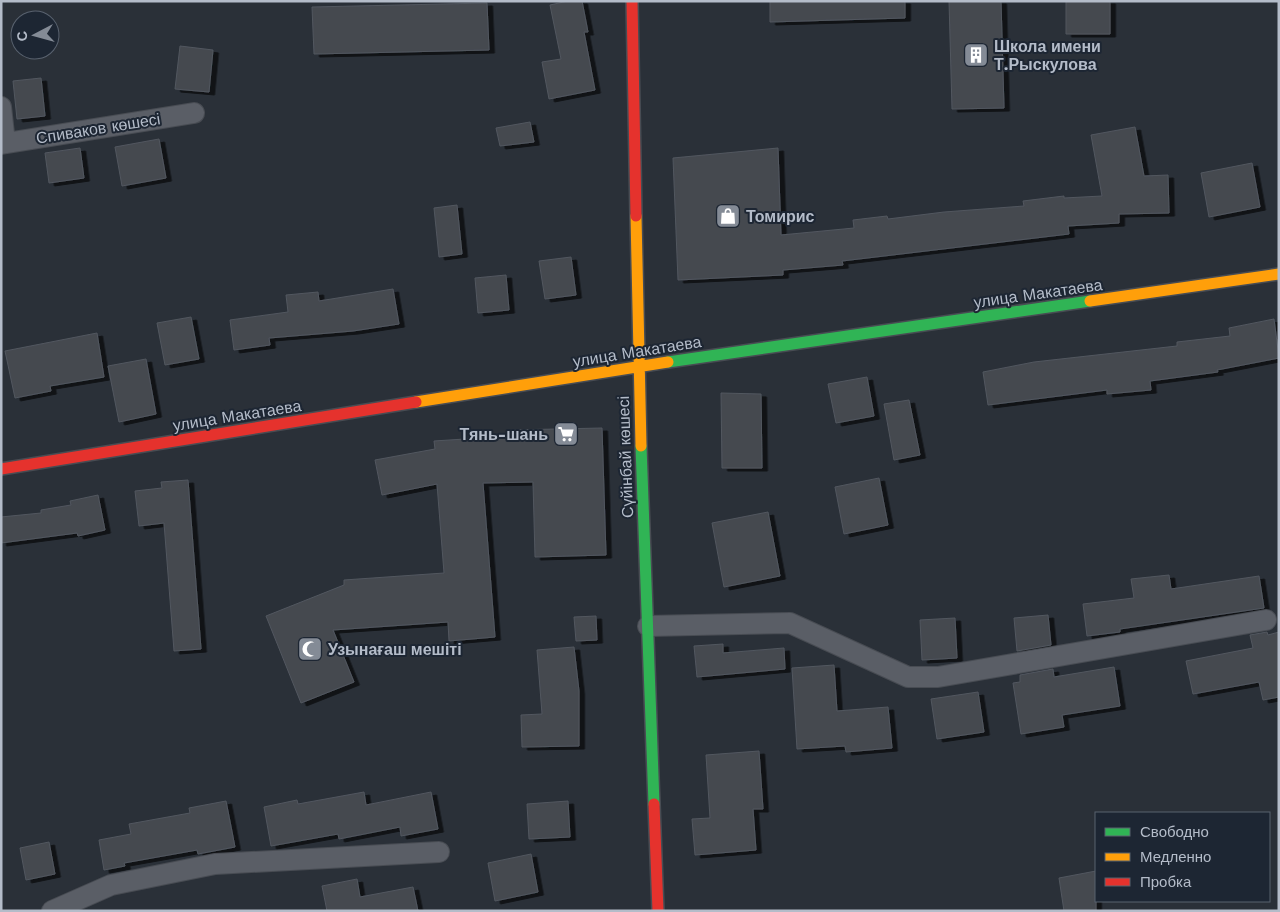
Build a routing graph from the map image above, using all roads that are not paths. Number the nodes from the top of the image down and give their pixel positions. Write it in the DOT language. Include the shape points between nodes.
graph roads {
  1 [pos="632,1"];
  2 [pos="1,108"];
  3 [pos="194,113"];
  4 [pos="3,144"];
  5 [pos="1279,274"];
  6 [pos="638,366"];
  7 [pos="1,469"];
  8 [pos="1266,620"];
  9 [pos="648,626"];
  10 [pos="439,852"];
  11 [pos="52,911"];
  12 [pos="658,911"];
  1 -- 6 [label="street, Сүйінбай көшесі"];
  2 -- 4 [label="street"];
  3 -- 4 [label="street, Спиваков көшесі"];
  5 -- 6 [label="street, улица Макатаева"];
  6 -- 7 [label="street, улица Макатаева"];
  6 -- 9 [label="street, Сүйінбай көшесі"];
  8 -- 9 [label="street" via="938,677 908,677 790,624"];
  9 -- 12 [label="street, Сүйінбай көшесі"];
  10 -- 11 [label="street" via="216,864 111,885"];
}
